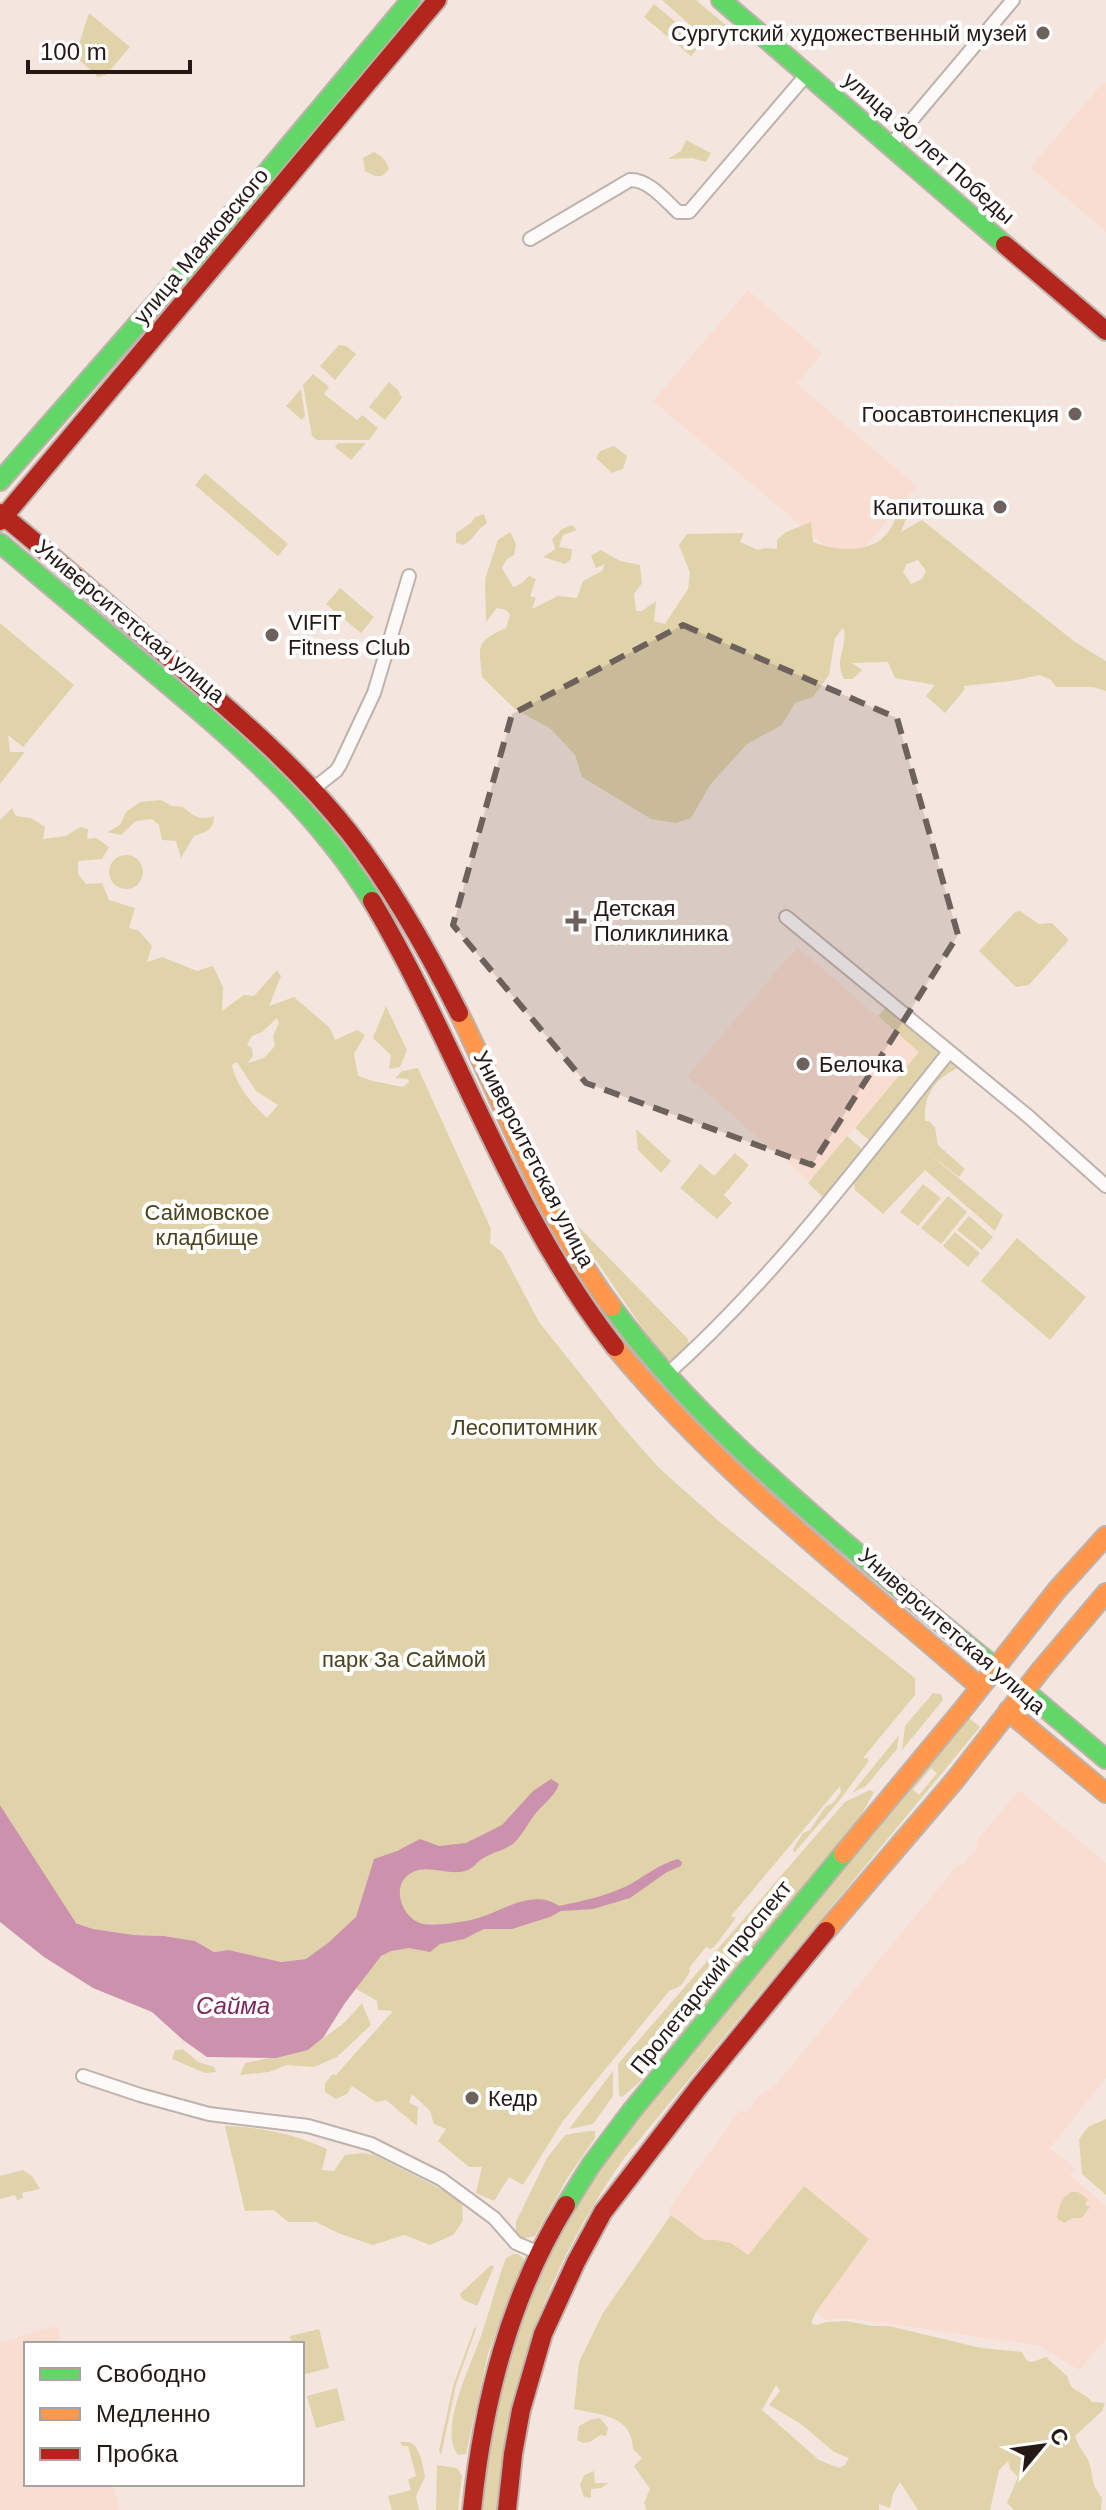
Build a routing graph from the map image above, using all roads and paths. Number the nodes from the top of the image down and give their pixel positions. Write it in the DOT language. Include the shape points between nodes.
graph roads {
  1 [pos="411,0"];
  2 [pos="437,0"];
  3 [pos="721,0"];
  4 [pos="1013,0"];
  5 [pos="807,74"];
  6 [pos="889,147"];
  7 [pos="530,239"];
  8 [pos="1106,331"];
  9 [pos="0,481"];
  10 [pos="2,517"];
  11 [pos="0,543"];
  12 [pos="409,576"];
  13 [pos="313,789"];
  14 [pos="786,917"];
  15 [pos="949,1052"];
  16 [pos="1106,1186"];
  17 [pos="665,1376"];
  18 [pos="1106,1536"];
  19 [pos="1106,1593"];
  20 [pos="995,1667"];
  21 [pos="980,1687"];
  22 [pos="1025,1691"];
  23 [pos="1008,1711"];
  24 [pos="1106,1759"];
  25 [pos="1106,1793"];
  26 [pos="83,2076"];
  27 [pos="539,2253"];
  28 [pos="472,2510"];
  29 [pos="507,2510"];
  1 -- 9 [label="main road, улица Маяковского"];
  2 -- 10 [label="main road, улица Маяковского"];
  3 -- 5 [label="main road, улица 30 лет Победы"];
  4 -- 6 [label="street"];
  5 -- 6 [label="main road, улица 30 лет Победы"];
  5 -- 7 [label="street" via="689,212 678,212 644,183 630,180"];
  6 -- 8 [label="main road, улица 30 лет Победы"];
  10 -- 13 [label="main road, Университетская улица" via="214,696"];
  11 -- 21 [label="main road, Университетская улица" via="238,744 332,844 400,947 535,1224 603,1332 643,1382 754,1492"];
  12 -- 13 [label="street" via="374,693 340,765"];
  13 -- 17 [label="main road, Университетская улица" via="404,910 583,1264"];
  14 -- 15 [label="street"];
  15 -- 16 [label="street"];
  15 -- 17 [label="street" via="760,1282"];
  17 -- 20 [label="main road, Университетская улица" via="767,1476"];
  18 -- 20 [label="main road, Пролетарский проспект"];
  19 -- 22 [label="main road"];
  20 -- 21 [label="main road, Пролетарский проспект"];
  20 -- 22 [label="main road, Университетская улица"];
  21 -- 23 [label="main road, Университетская улица"];
  21 -- 27 [label="main road, Пролетарский проспект" via="630,2113 586,2171"];
  22 -- 23 [label="main road"];
  22 -- 24 [label="main road, Университетская улица"];
  23 -- 25 [label="main road, Университетская улица"];
  23 -- 29 [label="main road" via="603,2212 543,2334 521,2410"];
  26 -- 27 [label="street" via="209,2114 308,2126 371,2144 441,2179 494,2218 516,2243"];
  27 -- 28 [label="main road, Пролетарский проспект" via="492,2378"];
}
